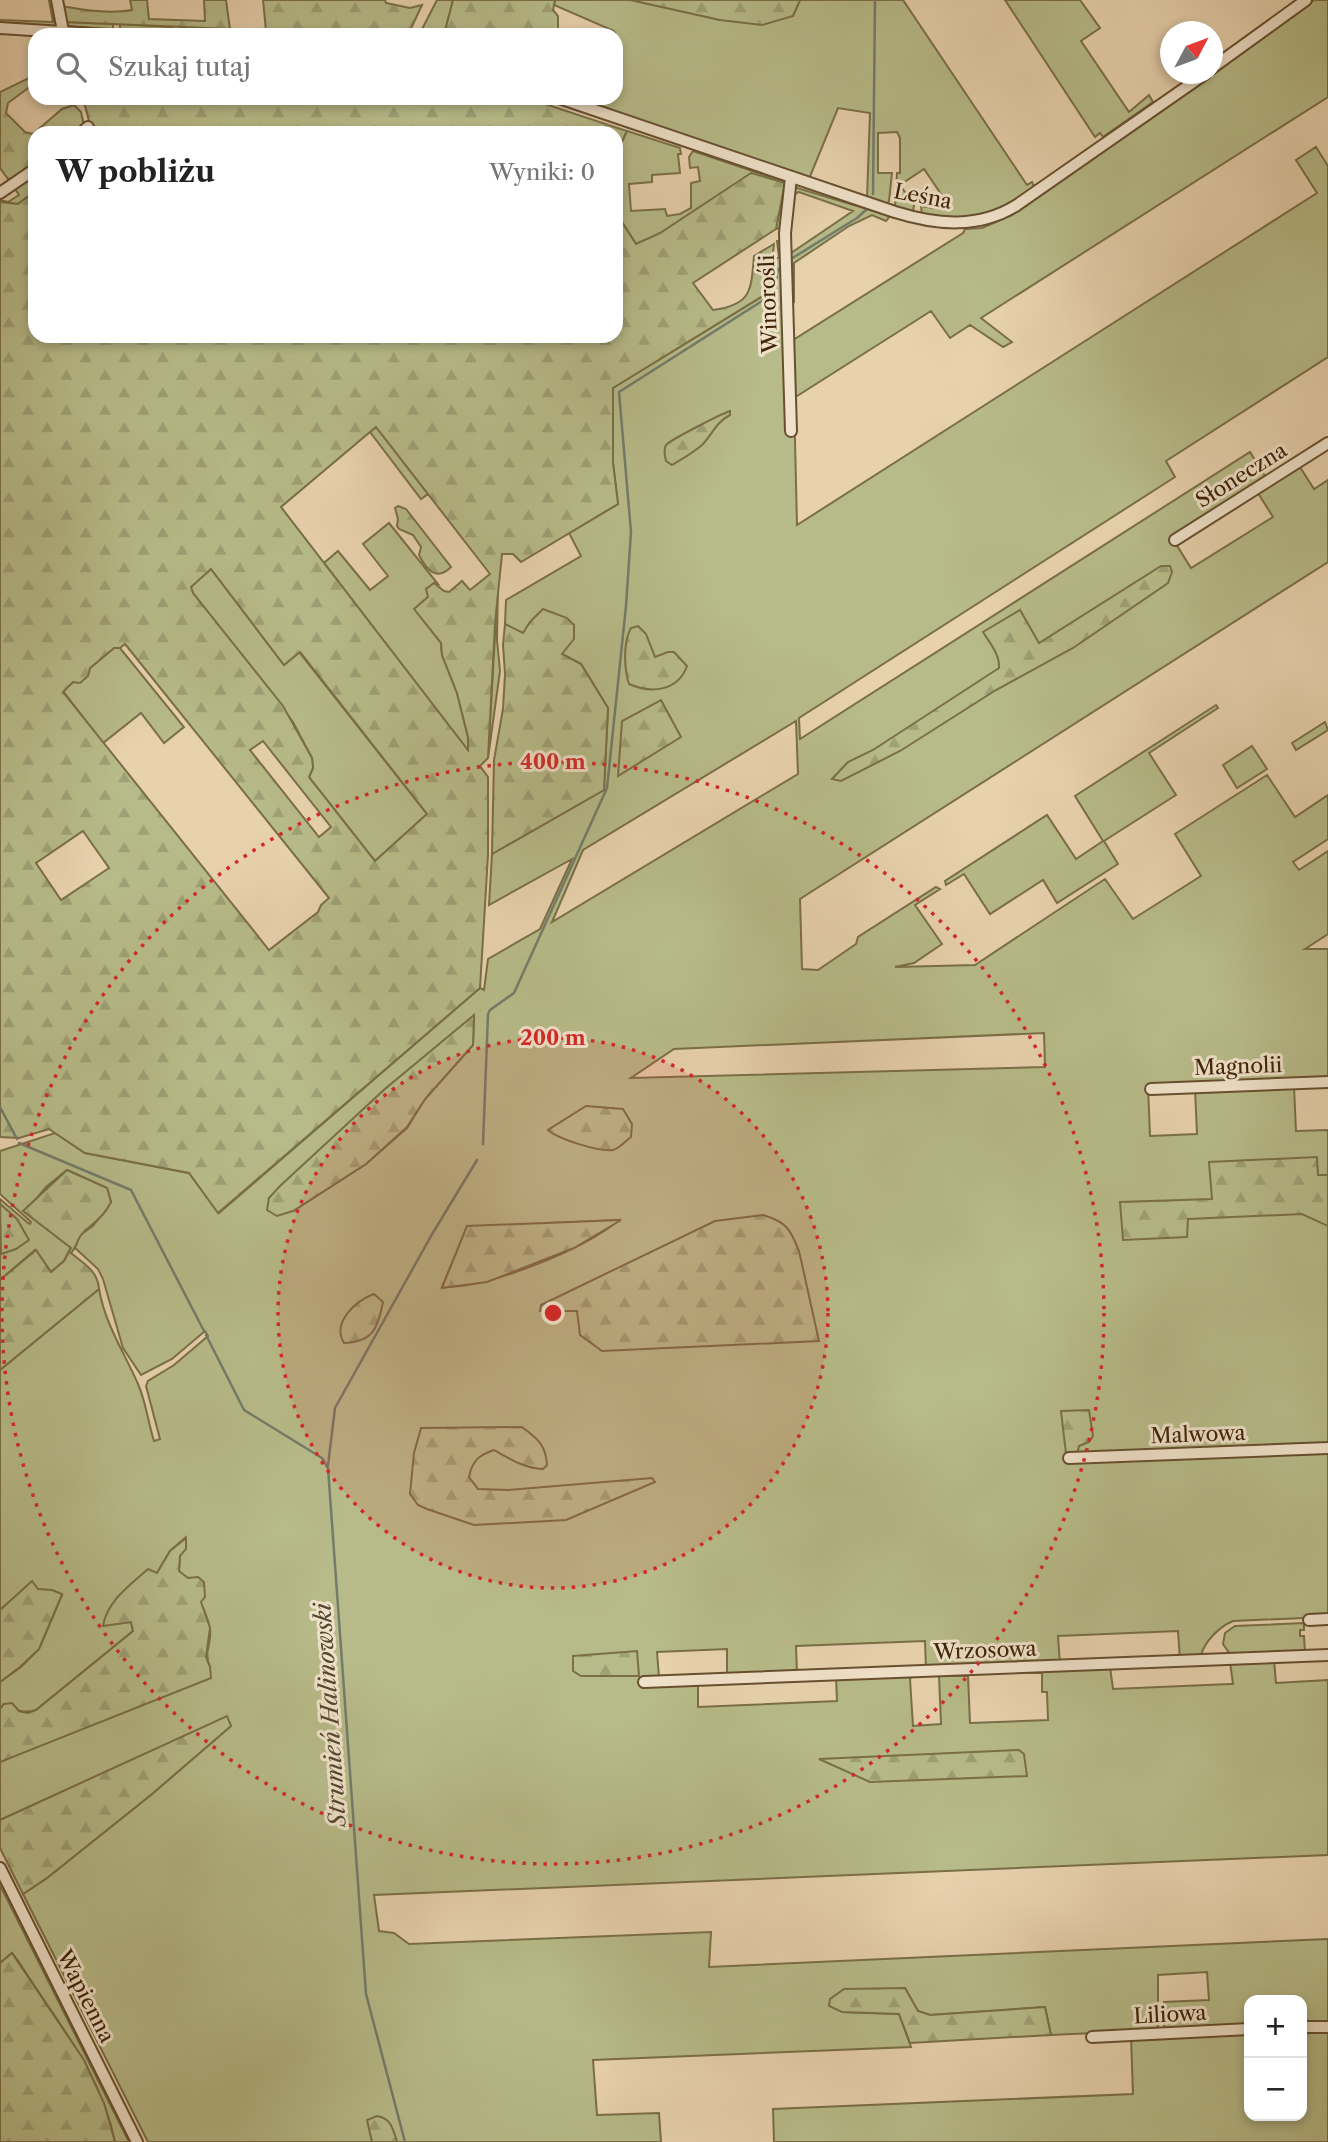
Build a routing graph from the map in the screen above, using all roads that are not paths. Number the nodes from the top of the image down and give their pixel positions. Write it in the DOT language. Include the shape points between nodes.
graph roads {
  1 [pos="57,0"];
  2 [pos="1306,0"];
  3 [pos="62,28"];
  4 [pos="0,29"];
  5 [pos="28,30"];
  6 [pos="1223,61"];
  7 [pos="1191,84"];
  8 [pos="579,105"];
  9 [pos="28,174"];
  10 [pos="791,177"];
  11 [pos="0,193"];
  12 [pos="791,430"];
  13 [pos="1328,443"];
  14 [pos="1175,540"];
  15 [pos="1328,1082"];
  16 [pos="1150,1089"];
  17 [pos="1328,1448"];
  18 [pos="1069,1458"];
  19 [pos="1328,1619"];
  20 [pos="1309,1620"];
  21 [pos="1328,1655"];
  22 [pos="644,1682"];
  23 [pos="0,1868"];
  24 [pos="1328,2026"];
  25 [pos="1307,2027"];
  26 [pos="1244,2029"];
  27 [pos="1093,2037"];
  28 [pos="137,2142"];
  1 -- 3 [label="street"];
  2 -- 6 [label="street"];
  4 -- 5 [label="street"];
  7 -- 10 [label="street, Leśna" via="1017,205 976,221 915,218"];
  8 -- 10 [label="street, Leśna"];
  9 -- 11 [label="street"];
  10 -- 12 [label="street, Winorośli" via="785,233"];
  13 -- 14 [label="street, Słoneczna"];
  15 -- 16 [label="street, Magnolii"];
  17 -- 18 [label="street, Malwowa"];
  19 -- 20 [label="street"];
  21 -- 22 [label="street, Wrzosowa"];
  23 -- 28 [label="street, Wapienna"];
  24 -- 25 [label="street"];
  26 -- 27 [label="street, Liliowa"];
}
